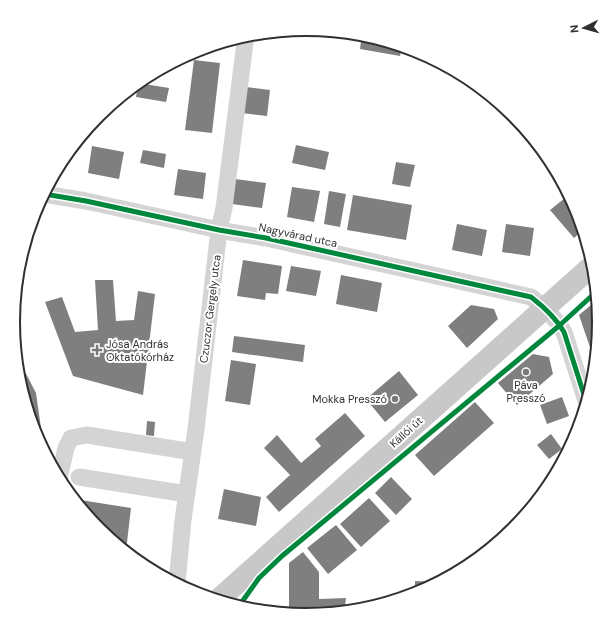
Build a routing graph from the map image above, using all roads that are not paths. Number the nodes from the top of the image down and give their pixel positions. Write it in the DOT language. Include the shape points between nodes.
graph roads {
  1 [pos="245,42"];
  2 [pos="49,195"];
  3 [pos="219,230"];
  4 [pos="588,270"];
  5 [pos="545,308"];
  6 [pos="583,392"];
  7 [pos="193,452"];
  8 [pos="61,469"];
  9 [pos="79,477"];
  10 [pos="187,494"];
  11 [pos="178,577"];
  12 [pos="223,595"];
  1 -- 3 [label="street, Czuczor Gergely utca"];
  2 -- 3 [label="street, Nagyvárad utca"];
  3 -- 5 [label="street, Nagyvárad utca" via="266,238 531,297"];
  3 -- 7 [label="street, Czuczor Gergely utca"];
  4 -- 5 [label="main road, Kállói út"];
  5 -- 6 [label="street, Nagyvárad utca" via="564,332"];
  5 -- 12 [label="main road, Kállói út"];
  7 -- 8 [label="street" via="87,435 71,438"];
  7 -- 10 [label="street, Czuczor Gergely utca"];
  9 -- 10 [label="street"];
  10 -- 11 [label="street, Czuczor Gergely utca"];
}
